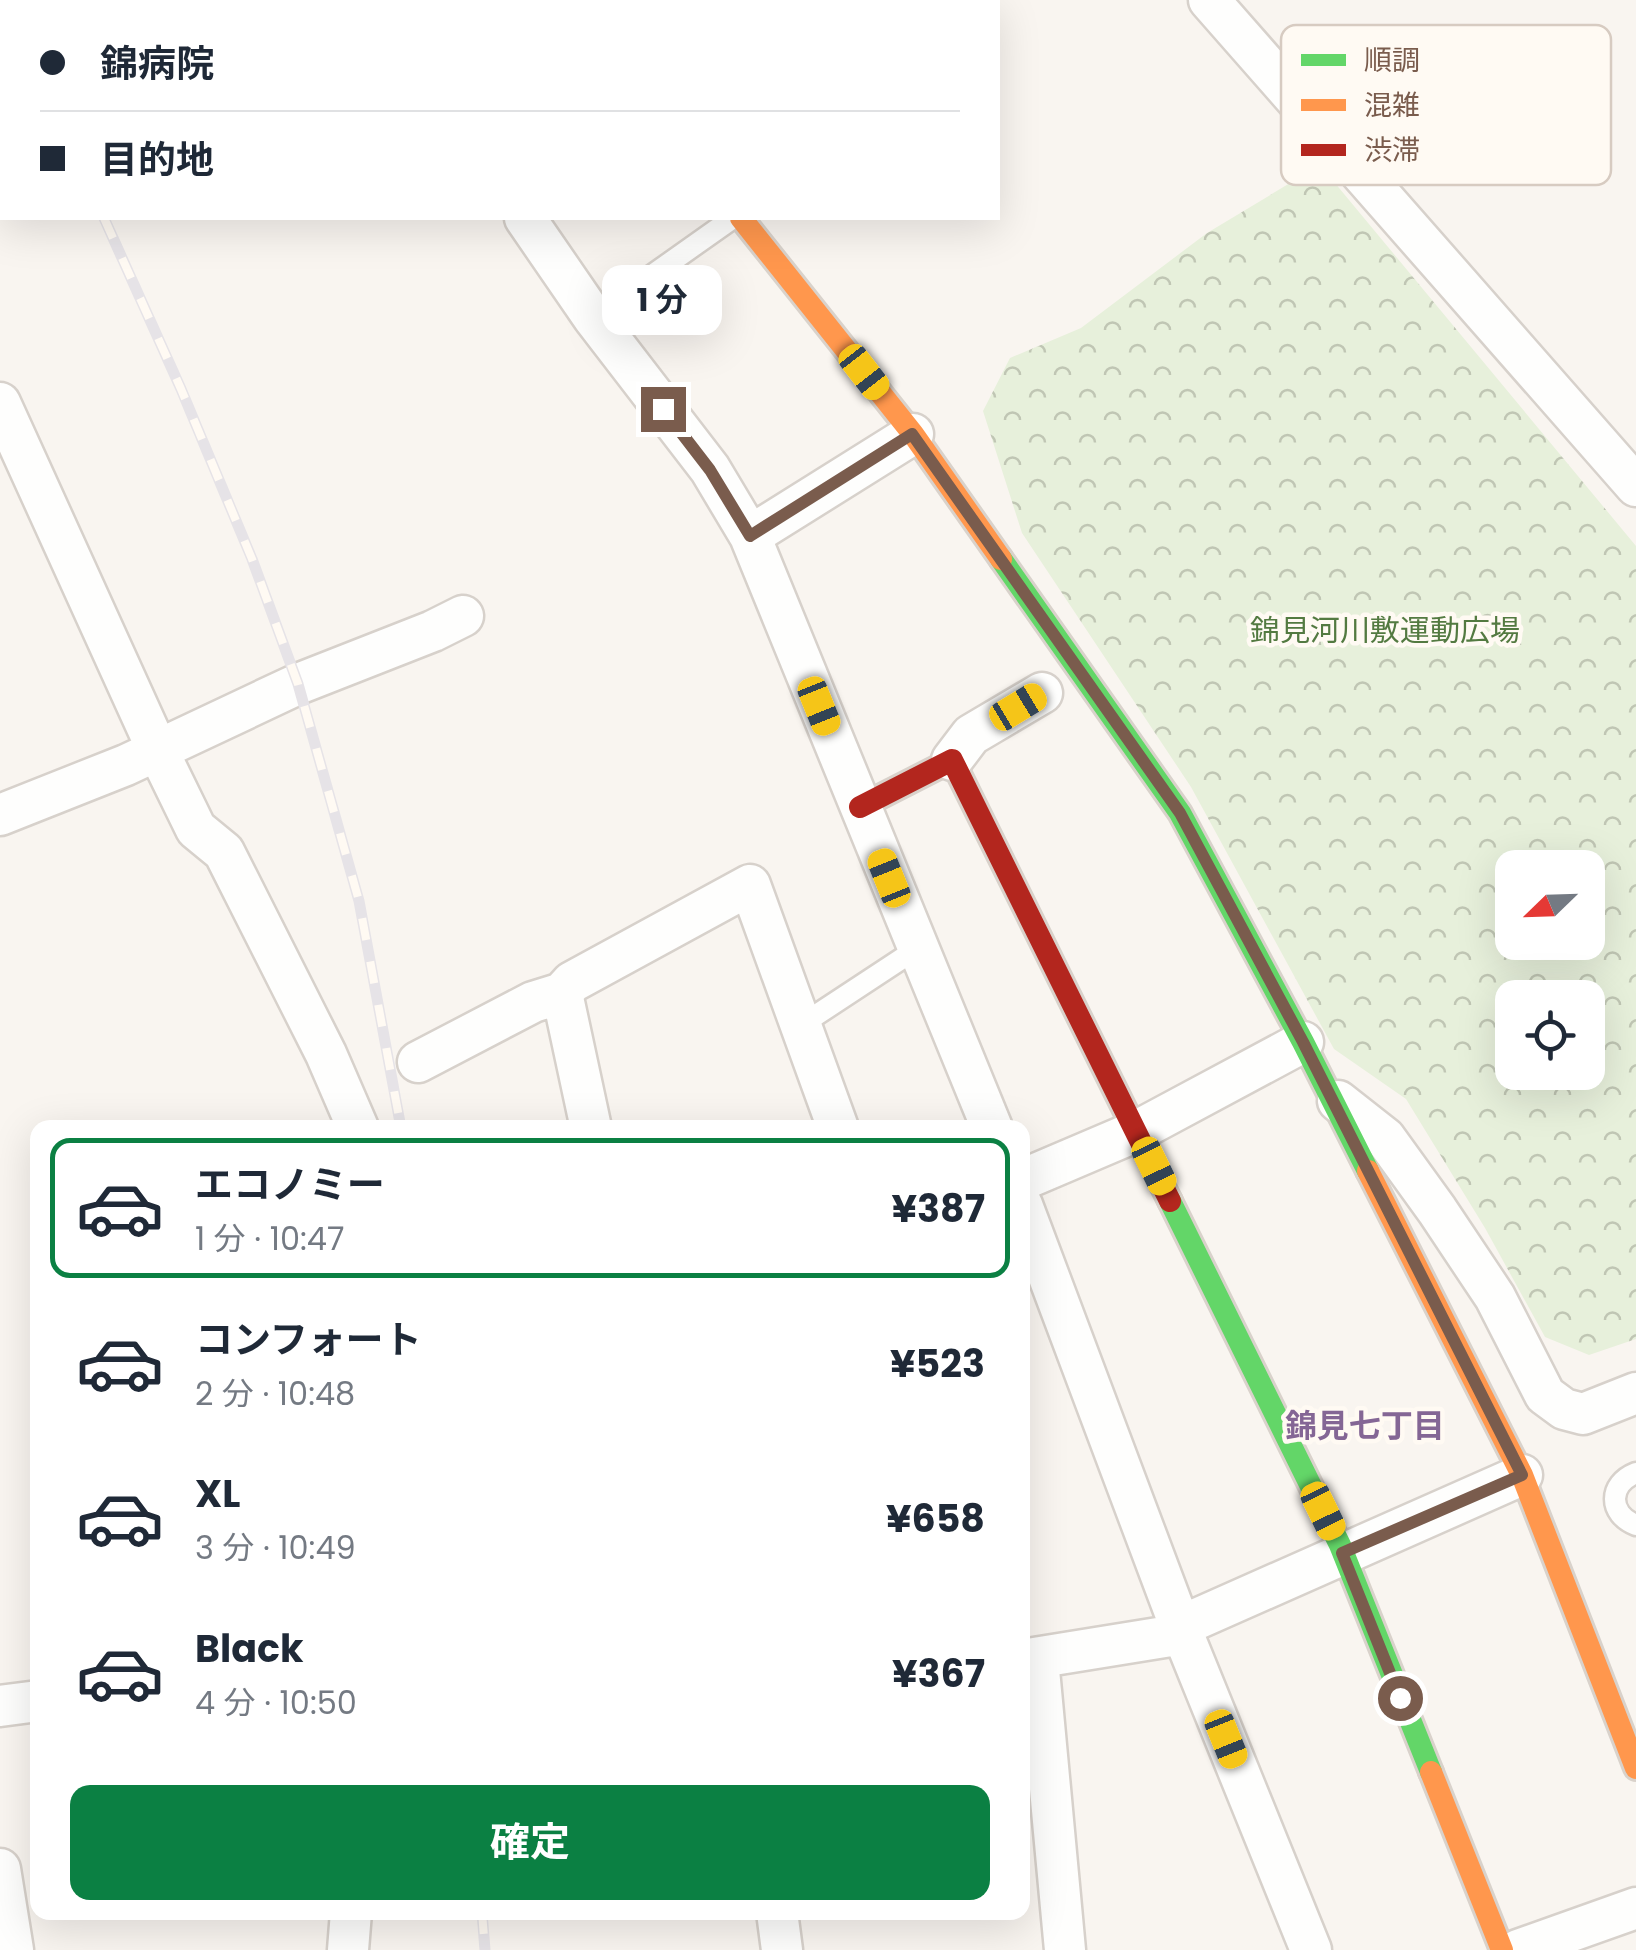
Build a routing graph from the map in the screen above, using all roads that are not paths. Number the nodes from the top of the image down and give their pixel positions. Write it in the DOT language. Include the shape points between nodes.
graph roads {
  1 [pos="1209,0"];
  2 [pos="1281,82"];
  3 [pos="1372,185"];
  4 [pos="525,220"];
  5 [pos="730,220"];
  6 [pos="743,220"];
  7 [pos="592,318"];
  8 [pos="0,402"];
  9 [pos="912,434"];
  10 [pos="1636,486"];
  11 [pos="750,536"];
  12 [pos="463,616"];
  13 [pos="1061,681"];
  14 [pos="157,749"];
  15 [pos="952,760"];
  16 [pos="860,807"];
  17 [pos="0,816"];
  18 [pos="918,948"];
  19 [pos="562,993"];
  20 [pos="801,1025"];
  21 [pos="1303,1042"];
  22 [pos="418,1062"];
  23 [pos="1327,1092"];
  24 [pos="355,1120"];
  25 [pos="589,1120"];
  26 [pos="835,1120"];
  27 [pos="989,1120"];
  28 [pos="1136,1131"];
  29 [pos="1030,1177"];
  30 [pos="1030,1225"];
  31 [pos="1636,1392"];
  32 [pos="1636,1473"];
  33 [pos="1522,1475"];
  34 [pos="1636,1525"];
  35 [pos="1342,1553"];
  36 [pos="1182,1630"];
  37 [pos="1030,1660"];
  38 [pos="30,1702"];
  39 [pos="0,1706"];
  40 [pos="1636,1768"];
  41 [pos="0,1869"];
  42 [pos="1636,1908"];
  43 [pos="350,1920"];
  44 [pos="779,1920"];
  45 [pos="12,1950"];
  46 [pos="348,1950"];
  47 [pos="782,1950"];
  48 [pos="1065,1950"];
  49 [pos="1312,1950"];
  50 [pos="1502,1950"];
  51 [pos="1518,1950"];
  1 -- 2 [label="street"];
  3 -- 10 [label="street"];
  4 -- 7 [label="street"];
  5 -- 7 [label="lane"];
  6 -- 9 [label="street"];
  7 -- 11 [label="street" via="710,470"];
  8 -- 14 [label="street"];
  9 -- 11 [label="street"];
  9 -- 13 [label="street"];
  11 -- 16 [label="street"];
  12 -- 14 [label="street"];
  13 -- 15 [label="street" via="970,735"];
  13 -- 21 [label="street" via="1180,813"];
  14 -- 17 [label="street"];
  14 -- 24 [label="street" via="196,829 224,852"];
  15 -- 16 [label="street"];
  15 -- 28 [label="street"];
  16 -- 18 [label="street"];
  18 -- 20 [label="lane"];
  18 -- 27 [label="street"];
  19 -- 20 [label="street" via="750,885"];
  19 -- 22 [label="street"];
  19 -- 25 [label="street"];
  20 -- 26 [label="street"];
  21 -- 23 [label="street"];
  21 -- 28 [label="street"];
  23 -- 31 [label="street" via="1385,1138 1495,1297 1545,1396 1583,1414"];
  23 -- 33 [label="street"];
  28 -- 29 [label="street"];
  28 -- 35 [label="street"];
  30 -- 36 [label="street"];
  32 -- 34 [label="lane" via="1619,1484 1615,1502"];
  33 -- 35 [label="street"];
  33 -- 40 [label="street"];
  35 -- 36 [label="street"];
  35 -- 50 [label="street"];
  36 -- 37 [label="street"];
  36 -- 49 [label="street"];
  37 -- 48 [label="street"];
  38 -- 39 [label="street"];
  41 -- 45 [label="street"];
  42 -- 51 [label="street"];
  43 -- 46 [label="street"];
  44 -- 47 [label="street"];
}
